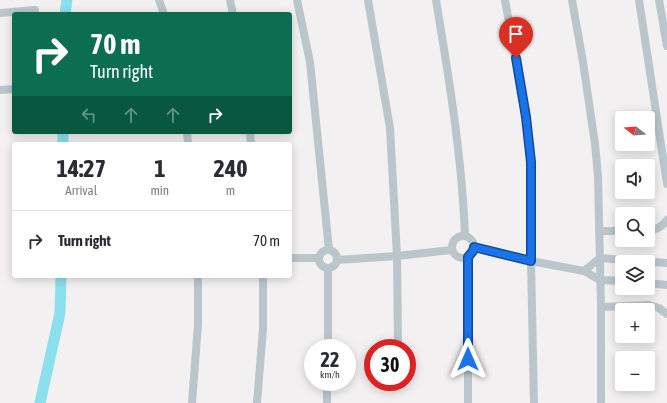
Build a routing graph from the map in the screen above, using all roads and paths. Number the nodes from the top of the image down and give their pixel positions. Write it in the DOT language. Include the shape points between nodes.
graph roads {
  1 [pos="159,0"];
  2 [pos="230,0"];
  3 [pos="297,0"];
  4 [pos="368,0"];
  5 [pos="436,0"];
  6 [pos="506,0"];
  7 [pos="572,0"];
  8 [pos="639,0"];
  9 [pos="659,0"];
  10 [pos="35,10"];
  11 [pos="163,12"];
  12 [pos="233,12"];
  13 [pos="0,13"];
  14 [pos="667,46"];
  15 [pos="12,89"];
  16 [pos="0,90"];
  17 [pos="667,184"];
  18 [pos="667,220"];
  19 [pos="655,230"];
  20 [pos="599,231"];
  21 [pos="615,231"];
  22 [pos="465,236"];
  23 [pos="474,247"];
  24 [pos="329,250"];
  25 [pos="452,250"];
  26 [pos="397,256"];
  27 [pos="468,257"];
  28 [pos="292,258"];
  29 [pos="319,258"];
  30 [pos="600,258"];
  31 [pos="337,260"];
  32 [pos="531,261"];
  33 [pos="667,263"];
  34 [pos="328,268"];
  35 [pos="584,271"];
  36 [pos="198,278"];
  37 [pos="263,278"];
  38 [pos="600,280"];
  39 [pos="615,281"];
  40 [pos="655,284"];
  41 [pos="667,285"];
  42 [pos="602,307"];
  43 [pos="667,314"];
  44 [pos="328,339"];
  45 [pos="398,339"];
  46 [pos="327,391"];
  47 [pos="192,403"];
  48 [pos="257,403"];
  49 [pos="327,403"];
  50 [pos="468,403"];
  51 [pos="534,403"];
  52 [pos="601,403"];
  1 -- 11 [label="street"];
  2 -- 12 [label="street"];
  3 -- 24 [label="street" via="310,62"];
  4 -- 26 [label="street" via="390,128"];
  5 -- 22 [label="street" via="455,117"];
  6 -- 32 [label="street" via="531,162"];
  7 -- 20 [label="street" via="595,144"];
  8 -- 17 [label="street"];
  9 -- 14 [label="street"];
  10 -- 13 [label="street"];
  15 -- 16 [label="street"];
  18 -- 19 [label="street"];
  20 -- 21 [label="street"];
  20 -- 30 [label="street"];
  22 -- 23 [label="street" via="472,240"];
  22 -- 25 [label="street" via="454,239"];
  23 -- 27 [label="street"];
  23 -- 32 [label="street"];
  24 -- 29 [label="street" via="321,253"];
  24 -- 31 [label="street" via="334,252"];
  25 -- 26 [label="street"];
  25 -- 27 [label="street" via="458,258"];
  26 -- 31 [label="street"];
  26 -- 45 [label="street"];
  27 -- 50 [label="street"];
  28 -- 29 [label="street"];
  29 -- 34 [label="street" via="322,266"];
  30 -- 33 [label="street"];
  30 -- 35 [label="street"];
  30 -- 38 [label="street"];
  31 -- 34 [label="street" via="333,267"];
  32 -- 35 [label="street"];
  32 -- 51 [label="street"];
  34 -- 44 [label="street"];
  35 -- 38 [label="street"];
  36 -- 47 [label="street" via="198,324"];
  37 -- 48 [label="street" via="264,329"];
  38 -- 39 [label="street"];
  38 -- 42 [label="street"];
  40 -- 41 [label="street"];
  42 -- 43 [label="street" via="650,305"];
  42 -- 52 [label="street"];
  46 -- 49 [label="street"];
}
